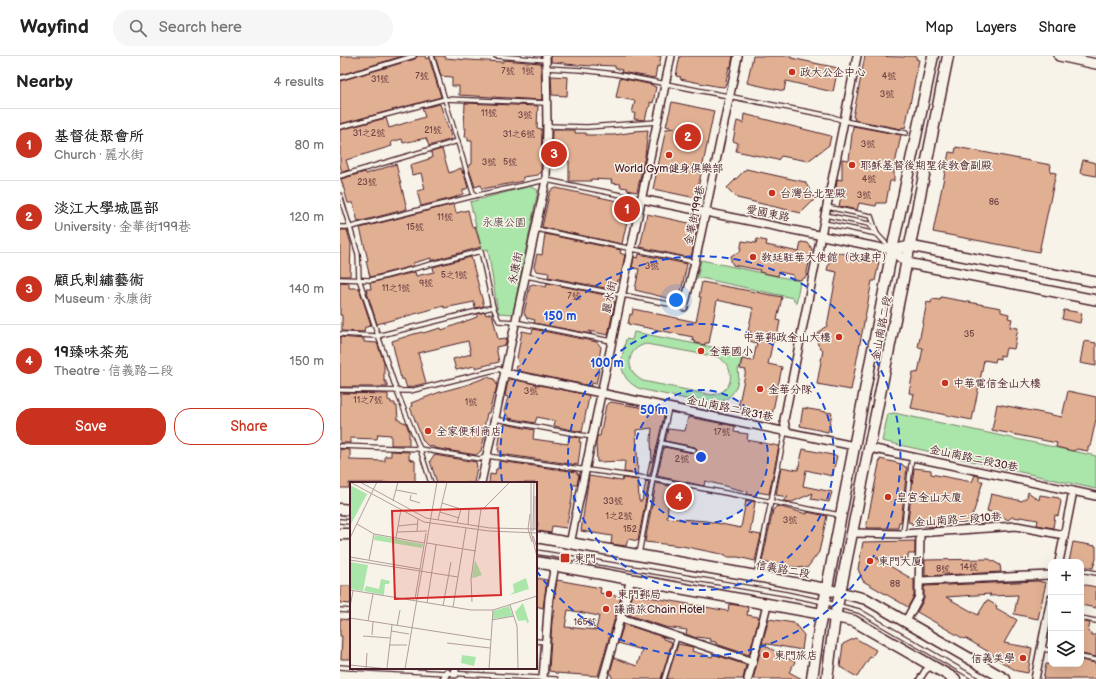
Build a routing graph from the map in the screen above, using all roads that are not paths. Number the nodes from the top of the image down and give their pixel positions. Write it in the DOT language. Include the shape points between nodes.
graph roads {
  1 [pos="414,56"];
  2 [pos="432,56"];
  3 [pos="496,56"];
  4 [pos="671,56"];
  5 [pos="738,56"];
  6 [pos="857,56"];
  7 [pos="933,56"];
  8 [pos="948,56"];
  9 [pos="1063,56"];
  10 [pos="546,58"];
  11 [pos="1096,64"];
  12 [pos="545,68"];
  13 [pos="340,78"];
  14 [pos="665,84"];
  15 [pos="729,97"];
  16 [pos="444,99"];
  17 [pos="546,103"];
  18 [pos="657,122"];
  19 [pos="844,122"];
  20 [pos="547,126"];
  21 [pos="340,127"];
  22 [pos="906,133"];
  23 [pos="458,141"];
  24 [pos="340,176"];
  25 [pos="546,180"];
  26 [pos="340,195"];
  27 [pos="474,196"];
  28 [pos="641,199"];
  29 [pos="827,207"];
  30 [pos="706,213"];
  31 [pos="825,215"];
  32 [pos="824,223"];
  33 [pos="351,227"];
  34 [pos="340,228"];
  35 [pos="535,229"];
  36 [pos="877,234"];
  37 [pos="821,236"];
  38 [pos="910,246"];
  39 [pos="630,249"];
  40 [pos="892,250"];
  41 [pos="695,262"];
  42 [pos="907,263"];
  43 [pos="525,276"];
  44 [pos="340,279"];
  45 [pos="359,279"];
  46 [pos="1096,282"];
  47 [pos="620,295"];
  48 [pos="1096,300"];
  49 [pos="493,307"];
  50 [pos="684,307"];
  51 [pos="515,322"];
  52 [pos="340,334"];
  53 [pos="377,336"];
  54 [pos="611,341"];
  55 [pos="505,373"];
  56 [pos="340,390"];
  57 [pos="397,392"];
  58 [pos="600,393"];
  59 [pos="669,406"];
  60 [pos="495,419"];
  61 [pos="786,431"];
  62 [pos="592,437"];
  63 [pos="661,443"];
  64 [pos="340,446"];
  65 [pos="854,446"];
  66 [pos="870,448"];
  67 [pos="420,449"];
  68 [pos="694,450"];
  69 [pos="487,456"];
  70 [pos="912,456"];
  71 [pos="585,469"];
  72 [pos="653,480"];
  73 [pos="430,482"];
  74 [pos="481,482"];
  75 [pos="1073,491"];
  76 [pos="1096,496"];
  77 [pos="771,502"];
  78 [pos="340,509"];
  79 [pos="350,510"];
  80 [pos="841,515"];
  81 [pos="340,521"];
  82 [pos="350,522"];
  83 [pos="852,533"];
  84 [pos="920,533"];
  85 [pos="903,534"];
  86 [pos="1064,535"];
  87 [pos="537,538"];
  88 [pos="570,544"];
  89 [pos="537,552"];
  90 [pos="638,556"];
  91 [pos="1060,559"];
  92 [pos="537,562"];
  93 [pos="555,565"];
  94 [pos="1084,571"];
  95 [pos="1096,573"];
  96 [pos="1048,575"];
  97 [pos="756,576"];
  98 [pos="631,579"];
  99 [pos="920,581"];
  100 [pos="826,589"];
  101 [pos="840,592"];
  102 [pos="824,602"];
  103 [pos="767,605"];
  104 [pos="838,606"];
  105 [pos="340,610"];
  106 [pos="350,611"];
  107 [pos="822,614"];
  108 [pos="836,617"];
  109 [pos="621,618"];
  110 [pos="1084,619"];
  111 [pos="1048,620"];
  112 [pos="906,621"];
  113 [pos="1096,621"];
  114 [pos="677,637"];
  115 [pos="537,641"];
  116 [pos="546,642"];
  117 [pos="1041,648"];
  118 [pos="1048,650"];
  119 [pos="1084,658"];
  120 [pos="1096,660"];
  121 [pos="753,662"];
  122 [pos="932,666"];
  123 [pos="340,667"];
  124 [pos="350,668"];
  125 [pos="364,669"];
  126 [pos="457,674"];
  127 [pos="445,676"];
  128 [pos="543,678"];
  129 [pos="556,679"];
  130 [pos="602,679"];
  131 [pos="664,679"];
  132 [pos="748,679"];
  133 [pos="812,679"];
  134 [pos="827,679"];
  135 [pos="920,679"];
  136 [pos="955,679"];
  137 [pos="976,679"];
  138 [pos="1006,679"];
  139 [pos="1035,679"];
  1 -- 13 [label="lane"];
  2 -- 16 [label="lane"];
  3 -- 10 [label="lane"];
  4 -- 14 [label="street, 麗水街"];
  5 -- 15 [label="street, 金華街199巷"];
  6 -- 19 [label="street"];
  7 -- 40 [label="main road, 金山南路二段"];
  8 -- 38 [label="main road, 金山南路二段"];
  9 -- 11 [label="street"];
  10 -- 12 [label="street, 永康街"];
  12 -- 14 [label="lane" via="615,74"];
  12 -- 17 [label="street, 永康街"];
  14 -- 15 [label="lane"];
  14 -- 18 [label="street, 麗水街"];
  15 -- 19 [label="lane" via="830,116"];
  15 -- 30 [label="street, 金華街199巷"];
  16 -- 17 [label="lane"];
  16 -- 21 [label="lane"];
  16 -- 23 [label="lane"];
  17 -- 20 [label="street, 永康街"];
  18 -- 20 [label="lane" via="587,127"];
  18 -- 28 [label="street, 麗水街"];
  19 -- 22 [label="lane"];
  19 -- 29 [label="street"];
  20 -- 25 [label="street, 永康街"];
  23 -- 24 [label="lane"];
  23 -- 27 [label="lane"];
  25 -- 27 [label="lane"];
  25 -- 28 [label="lane"];
  25 -- 35 [label="street, 永康街"];
  26 -- 33 [label="lane"];
  27 -- 33 [label="lane"];
  28 -- 30 [label="street, 愛國東路"];
  28 -- 39 [label="street, 麗水街"];
  29 -- 31 [label="street"];
  29 -- 36 [label="lane" via="871,216"];
  30 -- 37 [label="street, 愛國東路"];
  30 -- 41 [label="street, 金華街199巷"];
  31 -- 32 [label="street"];
  31 -- 36 [label="lane" via="869,224"];
  32 -- 36 [label="lane"];
  32 -- 37 [label="street"];
  33 -- 34 [label="lane"];
  33 -- 45 [label="lane" via="358,254"];
  35 -- 39 [label="lane"];
  35 -- 43 [label="street, 永康街"];
  36 -- 40 [label="lane"];
  37 -- 40 [label="street, 愛國東路"];
  37 -- 61 [label="street" via="784,420"];
  38 -- 40 [label="street, 愛國東路"];
  38 -- 42 [label="main road, 金山南路二段"];
  38 -- 46 [label="street, 愛國東路"];
  39 -- 41 [label="lane"];
  39 -- 47 [label="street, 麗水街"];
  40 -- 42 [label="street, 愛國東路"];
  40 -- 65 [label="main road, 金山南路二段"];
  41 -- 50 [label="street, 金華街199巷"];
  42 -- 48 [label="street, 愛國東路"];
  42 -- 66 [label="main road, 金山南路二段"];
  43 -- 47 [label="lane"];
  43 -- 51 [label="street, 永康街"];
  44 -- 45 [label="lane"];
  45 -- 49 [label="lane" via="371,280 481,251"];
  45 -- 53 [label="lane"];
  47 -- 50 [label="lane"];
  47 -- 54 [label="street, 麗水街"];
  49 -- 51 [label="lane" via="499,321"];
  49 -- 53 [label="lane"];
  51 -- 54 [label="lane"];
  51 -- 55 [label="street, 永康街"];
  52 -- 53 [label="lane"];
  53 -- 57 [label="lane"];
  54 -- 58 [label="street, 麗水街"];
  55 -- 57 [label="lane" via="499,369"];
  55 -- 58 [label="street, 金山南路二段31巷"];
  55 -- 60 [label="street, 永康街"];
  56 -- 57 [label="lane"];
  57 -- 67 [label="lane"];
  58 -- 59 [label="street, 金山南路二段31巷"];
  58 -- 62 [label="street, 麗水街"];
  59 -- 61 [label="street, 金山南路二段31巷"];
  59 -- 63 [label="lane"];
  60 -- 62 [label="lane"];
  60 -- 69 [label="street, 永康街"];
  61 -- 65 [label="street, 金山南路二段31巷"];
  61 -- 77 [label="lane"];
  62 -- 71 [label="street, 麗水街"];
  63 -- 68 [label="lane"];
  63 -- 72 [label="lane"];
  64 -- 67 [label="lane"];
  65 -- 80 [label="main road, 金山南路二段"];
  66 -- 70 [label="street, 金山南路二段30巷"];
  66 -- 83 [label="main road, 金山南路二段"];
  67 -- 69 [label="lane" via="480,459"];
  67 -- 73 [label="lane"];
  69 -- 71 [label="lane"];
  69 -- 74 [label="street, 永康街"];
  70 -- 75 [label="street, 金山南路二段30巷"];
  70 -- 85 [label="lane"];
  71 -- 72 [label="lane"];
  71 -- 88 [label="street, 麗水街"];
  72 -- 77 [label="lane"];
  72 -- 90 [label="lane"];
  75 -- 76 [label="street, 金山南路二段30巷"];
  75 -- 86 [label="street"];
  77 -- 80 [label="lane"];
  77 -- 97 [label="lane"];
  78 -- 79 [label="main road"];
  80 -- 100 [label="main road, 金山南路二段"];
  81 -- 82 [label="lane"];
  83 -- 85 [label="street, 金山南路二段10巷"];
  83 -- 101 [label="main road, 金山南路二段"];
  84 -- 85 [label="street, 金山南路二段10巷"];
  84 -- 86 [label="street, 金山南路二段10巷" via="1016,526"];
  84 -- 99 [label="street"];
  86 -- 91 [label="street"];
  87 -- 88 [label="main road, 信義路二段"];
  88 -- 90 [label="main road, 信義路二段"];
  89 -- 102 [label="lane" via="704,579"];
  90 -- 97 [label="main road, 信義路二段"];
  92 -- 93 [label="main road"];
  93 -- 98 [label="main road"];
  93 -- 116 [label="street" via="549,598"];
  94 -- 95 [label="lane"];
  96 -- 99 [label="street"];
  97 -- 100 [label="main road, 信義路二段"];
  98 -- 103 [label="main road"];
  98 -- 109 [label="street"];
  99 -- 112 [label="street" via="919,597"];
  100 -- 101 [label="main road, 信義路二段"];
  100 -- 102 [label="main road, 金山南路二段"];
  101 -- 104 [label="main road, 金山南路二段"];
  101 -- 112 [label="main road, 信義路二段" via="866,599"];
  102 -- 104 [label="lane"];
  102 -- 107 [label="main road, 金山南路二段"];
  103 -- 107 [label="main road"];
  103 -- 121 [label="street"];
  104 -- 108 [label="main road, 金山南路二段"];
  104 -- 137 [label="lane" via="859,612"];
  105 -- 106 [label="lane"];
  107 -- 108 [label="main road"];
  107 -- 133 [label="main road, 金山南路二段"];
  108 -- 122 [label="main road" via="860,624"];
  108 -- 134 [label="main road, 金山南路二段"];
  109 -- 114 [label="street"];
  109 -- 130 [label="street"];
  110 -- 113 [label="lane"];
  111 -- 117 [label="street"];
  112 -- 138 [label="main road, 信義路二段"];
  114 -- 121 [label="street"];
  114 -- 131 [label="lane"];
  115 -- 116 [label="lane"];
  116 -- 128 [label="street"];
  117 -- 118 [label="lane"];
  117 -- 139 [label="street"];
  119 -- 120 [label="lane"];
  121 -- 132 [label="street"];
  122 -- 135 [label="street"];
  122 -- 136 [label="main road"];
  123 -- 124 [label="lane"];
  125 -- 127 [label="lane"];
  126 -- 127 [label="lane"];
  126 -- 128 [label="lane"];
  128 -- 129 [label="lane"];
}
